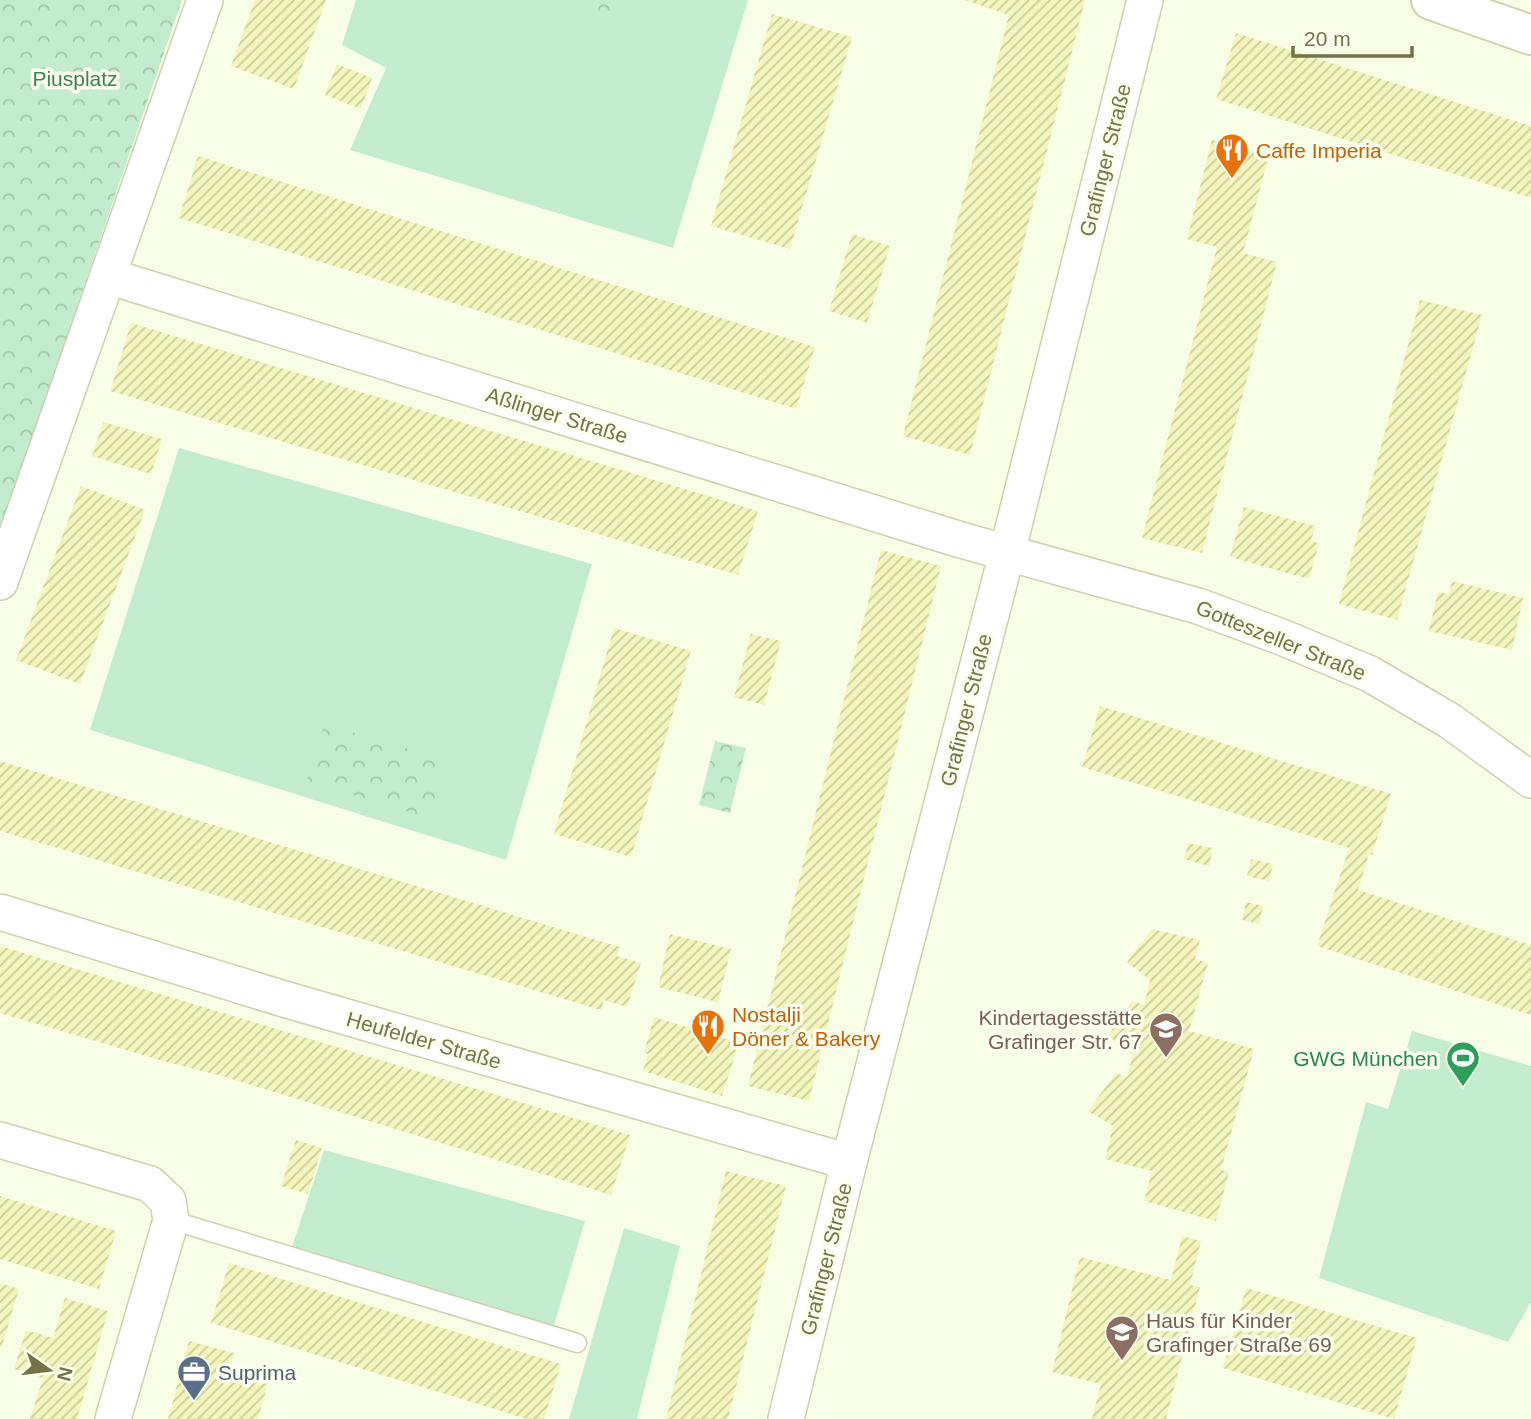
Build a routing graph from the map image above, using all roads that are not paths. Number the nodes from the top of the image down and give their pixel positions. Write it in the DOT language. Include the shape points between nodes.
graph roads {
  1 [pos="205,0"];
  2 [pos="1145,0"];
  3 [pos="1431,0"];
  4 [pos="1531,35"];
  5 [pos="108,276"];
  6 [pos="1007,553"];
  7 [pos="0,582"];
  8 [pos="1531,780"];
  9 [pos="0,912"];
  10 [pos="0,1140"];
  11 [pos="849,1162"];
  12 [pos="171,1220"];
  13 [pos="577,1343"];
  14 [pos="113,1419"];
  15 [pos="786,1419"];
  1 -- 5 [label="street"];
  2 -- 6 [label="street, Grafinger Straße"];
  3 -- 4 [label="main road"];
  5 -- 6 [label="street, Aßlinger Straße"];
  5 -- 7 [label="street"];
  6 -- 8 [label="street, Gotteszeller Straße" via="1198,606 1370,674 1450,721"];
  6 -- 11 [label="street, Grafinger Straße"];
  9 -- 11 [label="street, Heufelder Straße"];
  10 -- 12 [label="street" via="150,1184 168,1201"];
  11 -- 15 [label="street, Grafinger Straße"];
  12 -- 13 [label="lane"];
  12 -- 14 [label="street"];
}
